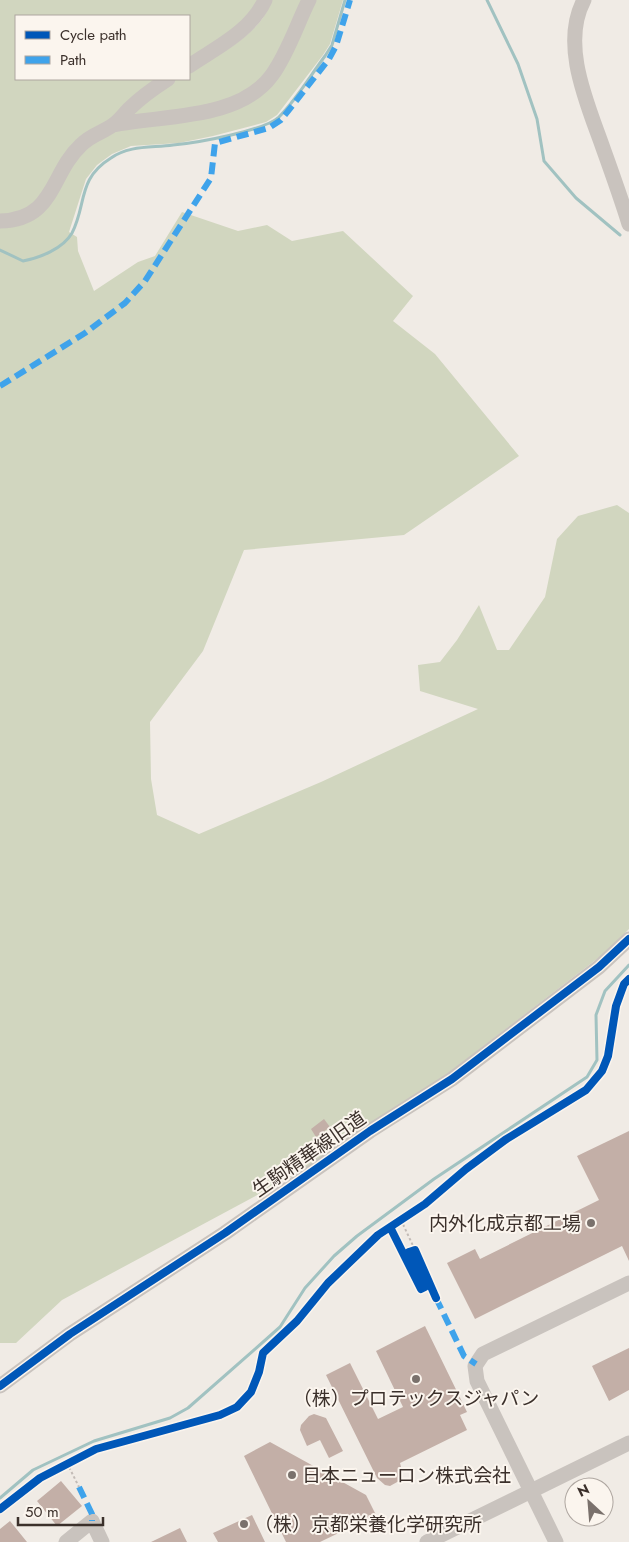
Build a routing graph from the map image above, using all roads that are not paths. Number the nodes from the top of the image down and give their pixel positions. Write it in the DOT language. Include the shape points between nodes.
graph roads {
  1 [pos="265,0"];
  2 [pos="309,0"];
  3 [pos="584,0"];
  4 [pos="190,65"];
  5 [pos="167,80"];
  6 [pos="113,125"];
  7 [pos="0,221"];
  8 [pos="629,224"];
  9 [pos="629,939"];
  10 [pos="629,1283"];
  11 [pos="0,1386"];
  12 [pos="629,1443"];
  13 [pos="530,1491"];
  14 [pos="66,1542"];
  15 [pos="102,1542"];
  16 [pos="427,1542"];
  17 [pos="556,1542"];
  1 -- 4 [label="street" via="244,29"];
  2 -- 6 [label="street" via="272,76 244,100 216,109"];
  3 -- 8 [label="street" via="576,30 578,72"];
  5 -- 6 [label="street"];
  6 -- 7 [label="street" via="79,146 40,207 18,219"];
  9 -- 11 [label="street, 生駒精華線旧道" via="599,967 452,1079 70,1334"];
  10 -- 13 [label="street" via="483,1354 476,1364 477,1381"];
  12 -- 13 [label="street"];
  13 -- 16 [label="street"];
  13 -- 17 [label="street"];
  14 -- 15 [label="street" via="92,1522"];
}
